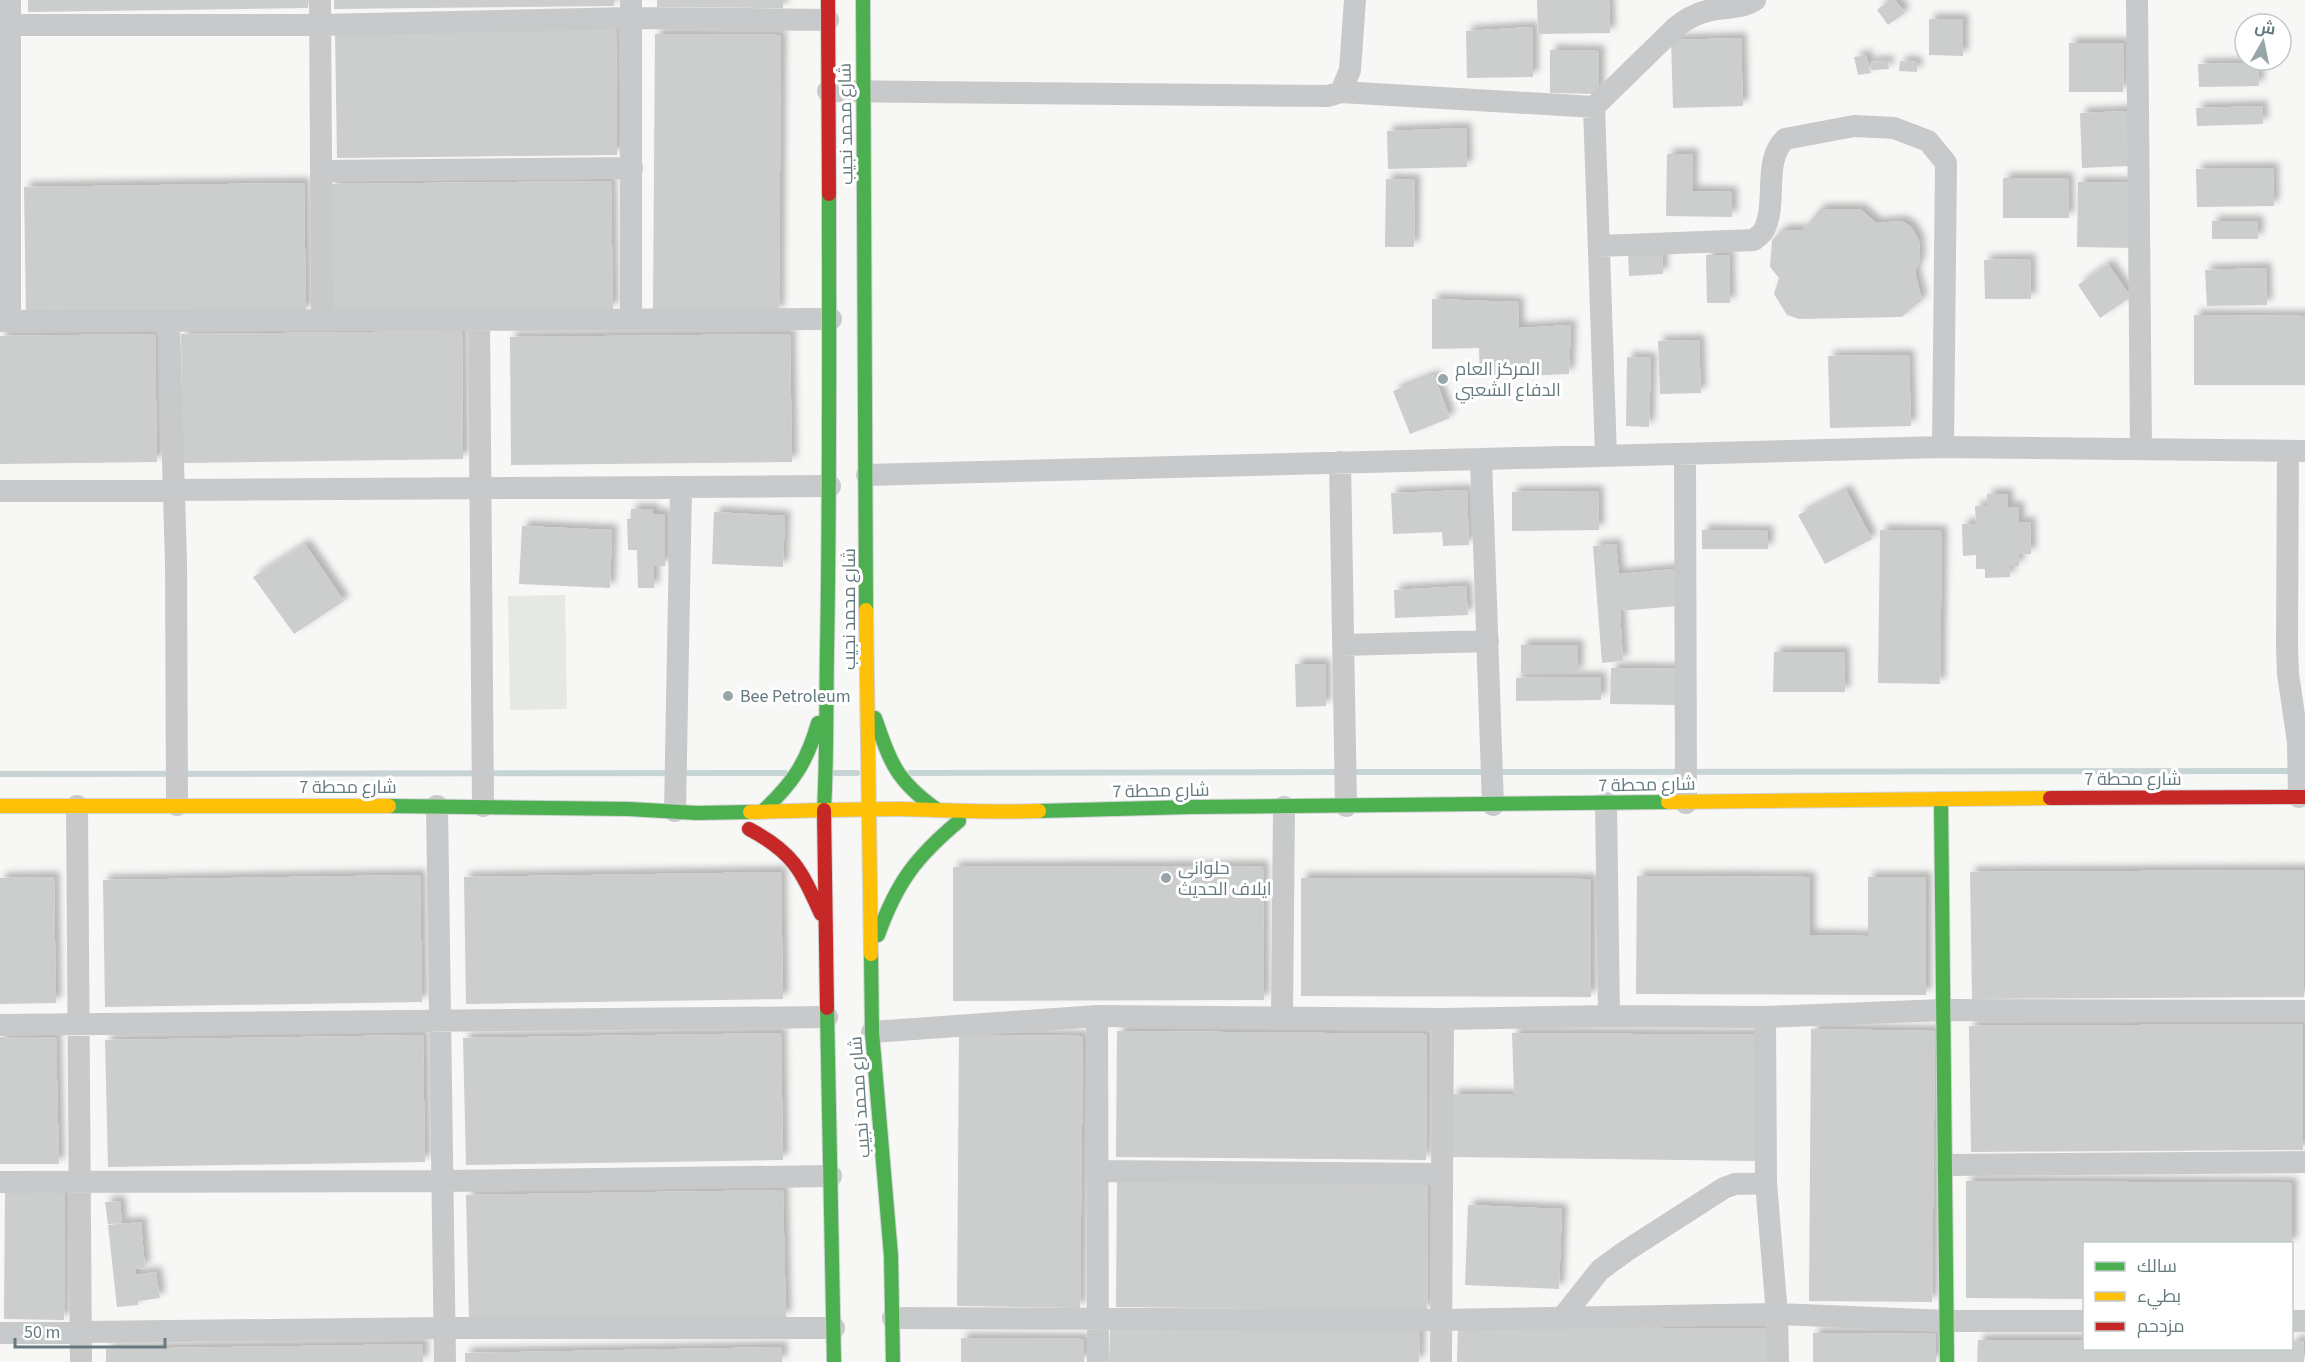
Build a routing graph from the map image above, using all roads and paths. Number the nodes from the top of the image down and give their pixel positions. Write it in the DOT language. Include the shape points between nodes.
graph roads {
  1 [pos="10,0"];
  2 [pos="320,0"];
  3 [pos="863,0"];
  4 [pos="1355,0"];
  5 [pos="1755,0"];
  6 [pos="2137,0"];
  7 [pos="631,9"];
  8 [pos="828,10"];
  9 [pos="5,25"];
  10 [pos="320,25"];
  11 [pos="828,91"];
  12 [pos="864,91"];
  13 [pos="1341,92"];
  14 [pos="1594,107"];
  15 [pos="632,168"];
  16 [pos="321,171"];
  17 [pos="1599,246"];
  18 [pos="322,319"];
  19 [pos="479,319"];
  20 [pos="631,319"];
  21 [pos="831,319"];
  22 [pos="5,322"];
  23 [pos="169,322"];
  24 [pos="1943,447"];
  25 [pos="2141,448"];
  26 [pos="2297,451"];
  27 [pos="1685,454"];
  28 [pos="1606,455"];
  29 [pos="1481,459"];
  30 [pos="1340,462"];
  31 [pos="867,475"];
  32 [pos="830,486"];
  33 [pos="481,487"];
  34 [pos="681,487"];
  35 [pos="172,489"];
  36 [pos="0,491"];
  37 [pos="1488,641"];
  38 [pos="1343,645"];
  39 [pos="826,690"];
  40 [pos="866,693"];
  41 [pos="2302,797"];
  42 [pos="1941,800"];
  43 [pos="1606,803"];
  44 [pos="1686,803"];
  45 [pos="1493,804"];
  46 [pos="177,805"];
  47 [pos="0,806"];
  48 [pos="77,806"];
  49 [pos="437,806"];
  50 [pos="483,806"];
  51 [pos="1346,806"];
  52 [pos="1284,807"];
  53 [pos="869,809"];
  54 [pos="936,809"];
  55 [pos="763,811"];
  56 [pos="824,811"];
  57 [pos="686,812"];
  58 [pos="989,813"];
  59 [pos="959,821"];
  60 [pos="934,825"];
  61 [pos="749,829"];
  62 [pos="781,829"];
  63 [pos="826,925"];
  64 [pos="872,953"];
  65 [pos="1944,1010"];
  66 [pos="2305,1011"];
  67 [pos="1097,1016"];
  68 [pos="1609,1016"];
  69 [pos="827,1017"];
  70 [pos="1765,1017"];
  71 [pos="1281,1018"];
  72 [pos="1443,1019"];
  73 [pos="440,1021"];
  74 [pos="0,1025"];
  75 [pos="79,1025"];
  76 [pos="872,1032"];
  77 [pos="2305,1162"];
  78 [pos="1946,1165"];
  79 [pos="1098,1171"];
  80 [pos="1442,1174"];
  81 [pos="831,1176"];
  82 [pos="442,1181"];
  83 [pos="0,1182"];
  84 [pos="80,1182"];
  85 [pos="1766,1183"];
  86 [pos="1777,1314"];
  87 [pos="893,1318"];
  88 [pos="1098,1318"];
  89 [pos="1561,1319"];
  90 [pos="1441,1320"];
  91 [pos="1947,1321"];
  92 [pos="2083,1321"];
  93 [pos="444,1328"];
  94 [pos="834,1328"];
  95 [pos="81,1332"];
  96 [pos="0,1333"];
  97 [pos="81,1362"];
  98 [pos="445,1362"];
  99 [pos="834,1362"];
  100 [pos="893,1362"];
  101 [pos="1098,1362"];
  102 [pos="1441,1362"];
  103 [pos="1778,1362"];
  104 [pos="1947,1362"];
  1 -- 9 [label="street"];
  2 -- 10 [label="street"];
  3 -- 12 [label="main road, شارع محمد نجيب"];
  4 -- 13 [label="street" via="1350,70"];
  5 -- 14 [label="street" via="1690,16"];
  6 -- 25 [label="street"];
  7 -- 8 [label="street"];
  7 -- 10 [label="street"];
  7 -- 15 [label="street"];
  8 -- 11 [label="main road, شارع محمد نجيب"];
  9 -- 10 [label="street"];
  9 -- 22 [label="street"];
  10 -- 16 [label="street"];
  11 -- 12 [label="street"];
  11 -- 21 [label="main road, شارع محمد نجيب"];
  12 -- 13 [label="street" via="1317,97"];
  12 -- 31 [label="main road, شارع محمد نجيب"];
  13 -- 14 [label="street"];
  14 -- 17 [label="street"];
  15 -- 16 [label="street"];
  15 -- 20 [label="street"];
  16 -- 18 [label="street"];
  17 -- 24 [label="street" via="1754,240 1764,232 1774,157 1785,139 1854,126 1894,128 1928,141 1946,163"];
  17 -- 28 [label="street"];
  18 -- 19 [label="street"];
  18 -- 23 [label="street"];
  19 -- 20 [label="street"];
  19 -- 33 [label="street"];
  20 -- 21 [label="street"];
  21 -- 32 [label="main road, شارع محمد نجيب"];
  22 -- 23 [label="street"];
  23 -- 35 [label="street"];
  24 -- 25 [label="street"];
  24 -- 27 [label="street"];
  25 -- 26 [label="street"];
  26 -- 41 [label="street" via="2287,646"];
  27 -- 28 [label="street"];
  27 -- 44 [label="street"];
  28 -- 29 [label="street"];
  29 -- 30 [label="street"];
  29 -- 37 [label="street"];
  30 -- 31 [label="street"];
  30 -- 38 [label="street"];
  31 -- 40 [label="main road, شارع محمد نجيب"];
  32 -- 34 [label="street"];
  32 -- 39 [label="main road, شارع محمد نجيب"];
  33 -- 34 [label="street"];
  33 -- 35 [label="street"];
  33 -- 50 [label="street"];
  34 -- 57 [label="street"];
  35 -- 36 [label="street"];
  35 -- 46 [label="street"];
  37 -- 38 [label="street"];
  37 -- 45 [label="street"];
  38 -- 51 [label="street"];
  39 -- 55 [label="main road" via="807,761 798,776"];
  39 -- 56 [label="main road, شارع محمد نجيب"];
  40 -- 53 [label="main road, شارع محمد نجيب"];
  40 -- 54 [label="main road" via="896,771 911,791"];
  41 -- 42 [label="main road, شارع محطة 7"];
  42 -- 44 [label="main road, شارع محطة 7"];
  42 -- 65 [label="main road"];
  43 -- 44 [label="main road, شارع محطة 7"];
  43 -- 45 [label="main road, شارع محطة 7"];
  43 -- 68 [label="street"];
  45 -- 51 [label="main road, شارع محطة 7"];
  46 -- 48 [label="main road, شارع محطة 7"];
  46 -- 49 [label="main road, شارع محطة 7"];
  47 -- 48 [label="main road, شارع محطة 7"];
  48 -- 75 [label="street"];
  49 -- 50 [label="main road, شارع محطة 7"];
  49 -- 73 [label="street"];
  50 -- 57 [label="main road, شارع محطة 7"];
  51 -- 52 [label="main road, شارع محطة 7"];
  52 -- 58 [label="main road, شارع محطة 7"];
  52 -- 71 [label="street"];
  53 -- 54 [label="main road, شارع محطة 7"];
  53 -- 56 [label="main road, شارع محطة 7"];
  53 -- 64 [label="main road, شارع محمد نجيب"];
  54 -- 58 [label="main road, شارع محطة 7"];
  55 -- 56 [label="main road, شارع محطة 7"];
  55 -- 57 [label="main road, شارع محطة 7"];
  56 -- 63 [label="main road, شارع محمد نجيب"];
  57 -- 61 [label="main road, شارع محطة 7"];
  58 -- 59 [label="main road, شارع محطة 7"];
  59 -- 60 [label="main road, شارع محطة 7"];
  59 -- 64 [label="main road" via="928,846 908,869 887,906"];
  61 -- 62 [label="main road, شارع محطة 7"];
  61 -- 63 [label="main road" via="788,852 800,868"];
  63 -- 69 [label="main road, شارع محمد نجيب"];
  64 -- 76 [label="main road, شارع محمد نجيب"];
  65 -- 66 [label="street"];
  65 -- 70 [label="street"];
  65 -- 78 [label="main road"];
  67 -- 71 [label="street"];
  67 -- 76 [label="street"];
  67 -- 79 [label="street"];
  68 -- 70 [label="street"];
  68 -- 72 [label="street"];
  69 -- 73 [label="street"];
  69 -- 81 [label="main road, شارع محمد نجيب"];
  70 -- 85 [label="street"];
  71 -- 72 [label="street"];
  72 -- 80 [label="street"];
  73 -- 75 [label="street"];
  73 -- 82 [label="street"];
  74 -- 75 [label="street"];
  75 -- 84 [label="street"];
  76 -- 87 [label="main road, شارع محمد نجيب"];
  77 -- 78 [label="street"];
  78 -- 91 [label="main road"];
  79 -- 80 [label="street"];
  79 -- 88 [label="street"];
  80 -- 90 [label="street"];
  81 -- 82 [label="street"];
  81 -- 94 [label="main road, شارع محمد نجيب"];
  82 -- 84 [label="street"];
  82 -- 93 [label="street"];
  83 -- 84 [label="street"];
  84 -- 95 [label="street"];
  85 -- 86 [label="street"];
  85 -- 89 [label="street" via="1724,1188 1626,1251 1600,1270"];
  86 -- 89 [label="street"];
  86 -- 91 [label="street"];
  86 -- 103 [label="street"];
  87 -- 88 [label="street"];
  87 -- 100 [label="main road, شارع محمد نجيب"];
  88 -- 90 [label="street"];
  88 -- 101 [label="street"];
  89 -- 90 [label="street"];
  90 -- 102 [label="street"];
  91 -- 92 [label="street"];
  91 -- 104 [label="main road"];
  93 -- 94 [label="street"];
  93 -- 95 [label="street"];
  93 -- 98 [label="street"];
  94 -- 99 [label="main road, شارع محمد نجيب"];
  95 -- 96 [label="street"];
  95 -- 97 [label="street"];
}
